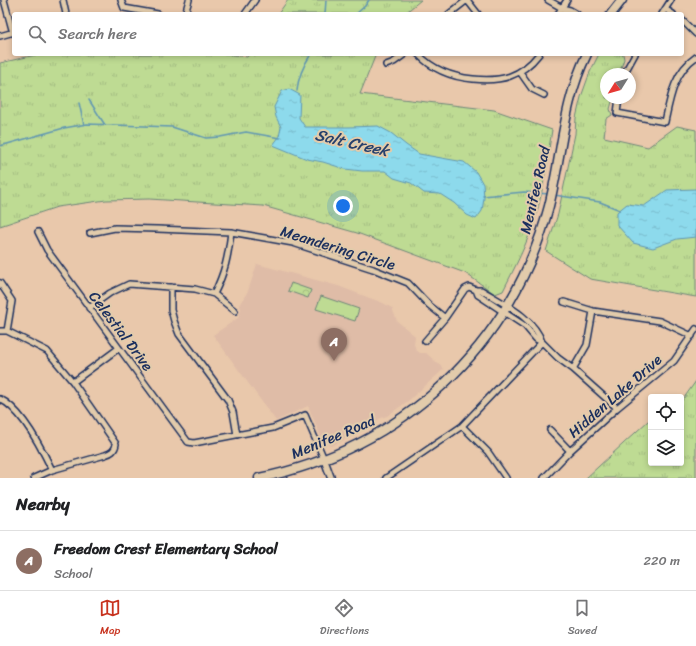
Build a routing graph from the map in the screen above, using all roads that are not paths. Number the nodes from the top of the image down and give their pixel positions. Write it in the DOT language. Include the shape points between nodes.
graph roads {
  1 [pos="4,0"];
  2 [pos="63,0"];
  3 [pos="121,0"];
  4 [pos="189,0"];
  5 [pos="255,0"];
  6 [pos="467,0"];
  7 [pos="548,0"];
  8 [pos="567,0"];
  9 [pos="622,0"];
  10 [pos="671,0"];
  11 [pos="562,8"];
  12 [pos="66,12"];
  13 [pos="147,12"];
  14 [pos="186,12"];
  15 [pos="246,12"];
  16 [pos="452,12"];
  17 [pos="476,12"];
  18 [pos="559,12"];
  19 [pos="565,12"];
  20 [pos="574,12"];
  21 [pos="613,12"];
  22 [pos="664,12"];
  23 [pos="684,22"];
  24 [pos="12,29"];
  25 [pos="12,33"];
  26 [pos="696,34"];
  27 [pos="0,36"];
  28 [pos="402,56"];
  29 [pos="420,56"];
  30 [pos="537,56"];
  31 [pos="586,56"];
  32 [pos="634,56"];
  33 [pos="696,57"];
  34 [pos="386,65"];
  35 [pos="627,68"];
  36 [pos="520,72"];
  37 [pos="544,95"];
  38 [pos="618,104"];
  39 [pos="38,232"];
  40 [pos="231,232"];
  41 [pos="90,233"];
  42 [pos="0,283"];
  43 [pos="171,287"];
  44 [pos="214,294"];
  45 [pos="564,302"];
  46 [pos="89,308"];
  47 [pos="506,309"];
  48 [pos="235,311"];
  49 [pos="594,311"];
  50 [pos="445,318"];
  51 [pos="696,329"];
  52 [pos="0,331"];
  53 [pos="7,332"];
  54 [pos="692,336"];
  55 [pos="425,341"];
  56 [pos="542,342"];
  57 [pos="119,348"];
  58 [pos="573,369"];
  59 [pos="73,382"];
  60 [pos="0,399"];
  61 [pos="617,408"];
  62 [pos="462,426"];
  63 [pos="550,430"];
  64 [pos="237,434"];
  65 [pos="570,451"];
  66 [pos="324,459"];
  67 [pos="52,470"];
  68 [pos="34,478"];
  69 [pos="259,478"];
  70 [pos="331,478"];
  71 [pos="386,478"];
  72 [pos="506,478"];
  73 [pos="544,478"];
  1 -- 24 [label="street"];
  2 -- 12 [label="street"];
  3 -- 13 [label="street" via="124,8"];
  4 -- 14 [label="street"];
  5 -- 15 [label="street"];
  6 -- 16 [label="street"];
  6 -- 17 [label="street"];
  7 -- 11 [label="street"];
  8 -- 11 [label="street"];
  9 -- 21 [label="main road"];
  10 -- 22 [label="street"];
  11 -- 18 [label="street"];
  11 -- 19 [label="street"];
  11 -- 20 [label="street"];
  23 -- 26 [label="street"];
  25 -- 27 [label="street"];
  28 -- 34 [label="street"];
  29 -- 36 [label="street" via="433,68 464,78 500,79"];
  30 -- 36 [label="street"];
  31 -- 47 [label="main road, Menifee Road" via="565,118 555,180 544,224 530,263"];
  32 -- 35 [label="street"];
  33 -- 38 [label="street" via="678,78 665,122 617,113"];
  36 -- 37 [label="street" via="532,88"];
  39 -- 46 [label="street, Celestial Drive" via="47,250"];
  40 -- 41 [label="street, Meandering Circle" via="115,228"];
  40 -- 44 [label="street" via="229,255"];
  40 -- 50 [label="street, Meandering Circle" via="293,243 408,283"];
  42 -- 53 [label="street" via="12,301"];
  43 -- 44 [label="street"];
  43 -- 46 [label="street" via="129,284"];
  43 -- 64 [label="street" via="171,310 179,334 228,400"];
  44 -- 48 [label="street"];
  45 -- 49 [label="street"];
  46 -- 57 [label="street, Celestial Drive"];
  47 -- 50 [label="street" via="481,290 469,287"];
  47 -- 56 [label="street" via="527,324 536,339"];
  47 -- 66 [label="main road, Menifee Road" via="471,356 423,403 389,428"];
  49 -- 54 [label="street" via="660,321"];
  49 -- 58 [label="street" via="587,345"];
  50 -- 55 [label="street"];
  51 -- 54 [label="street, Hidden Lake Drive"];
  52 -- 53 [label="street"];
  53 -- 59 [label="street" via="47,351"];
  54 -- 61 [label="street, Hidden Lake Drive" via="674,361"];
  56 -- 58 [label="street"];
  56 -- 62 [label="street"];
  57 -- 59 [label="street"];
  57 -- 64 [label="street, Celestial Drive" via="188,442"];
  58 -- 61 [label="street"];
  59 -- 67 [label="street" via="116,444 116,448 105,455"];
  60 -- 67 [label="street" via="21,419 40,445"];
  61 -- 65 [label="street, Hidden Lake Drive"];
  62 -- 71 [label="street"];
  62 -- 72 [label="street" via="488,452"];
  63 -- 65 [label="street"];
  64 -- 66 [label="street" via="276,427 306,415"];
  65 -- 73 [label="street, Hidden Lake Drive"];
  66 -- 69 [label="main road, Menifee Road"];
  66 -- 70 [label="street"];
  67 -- 68 [label="street"];
}
